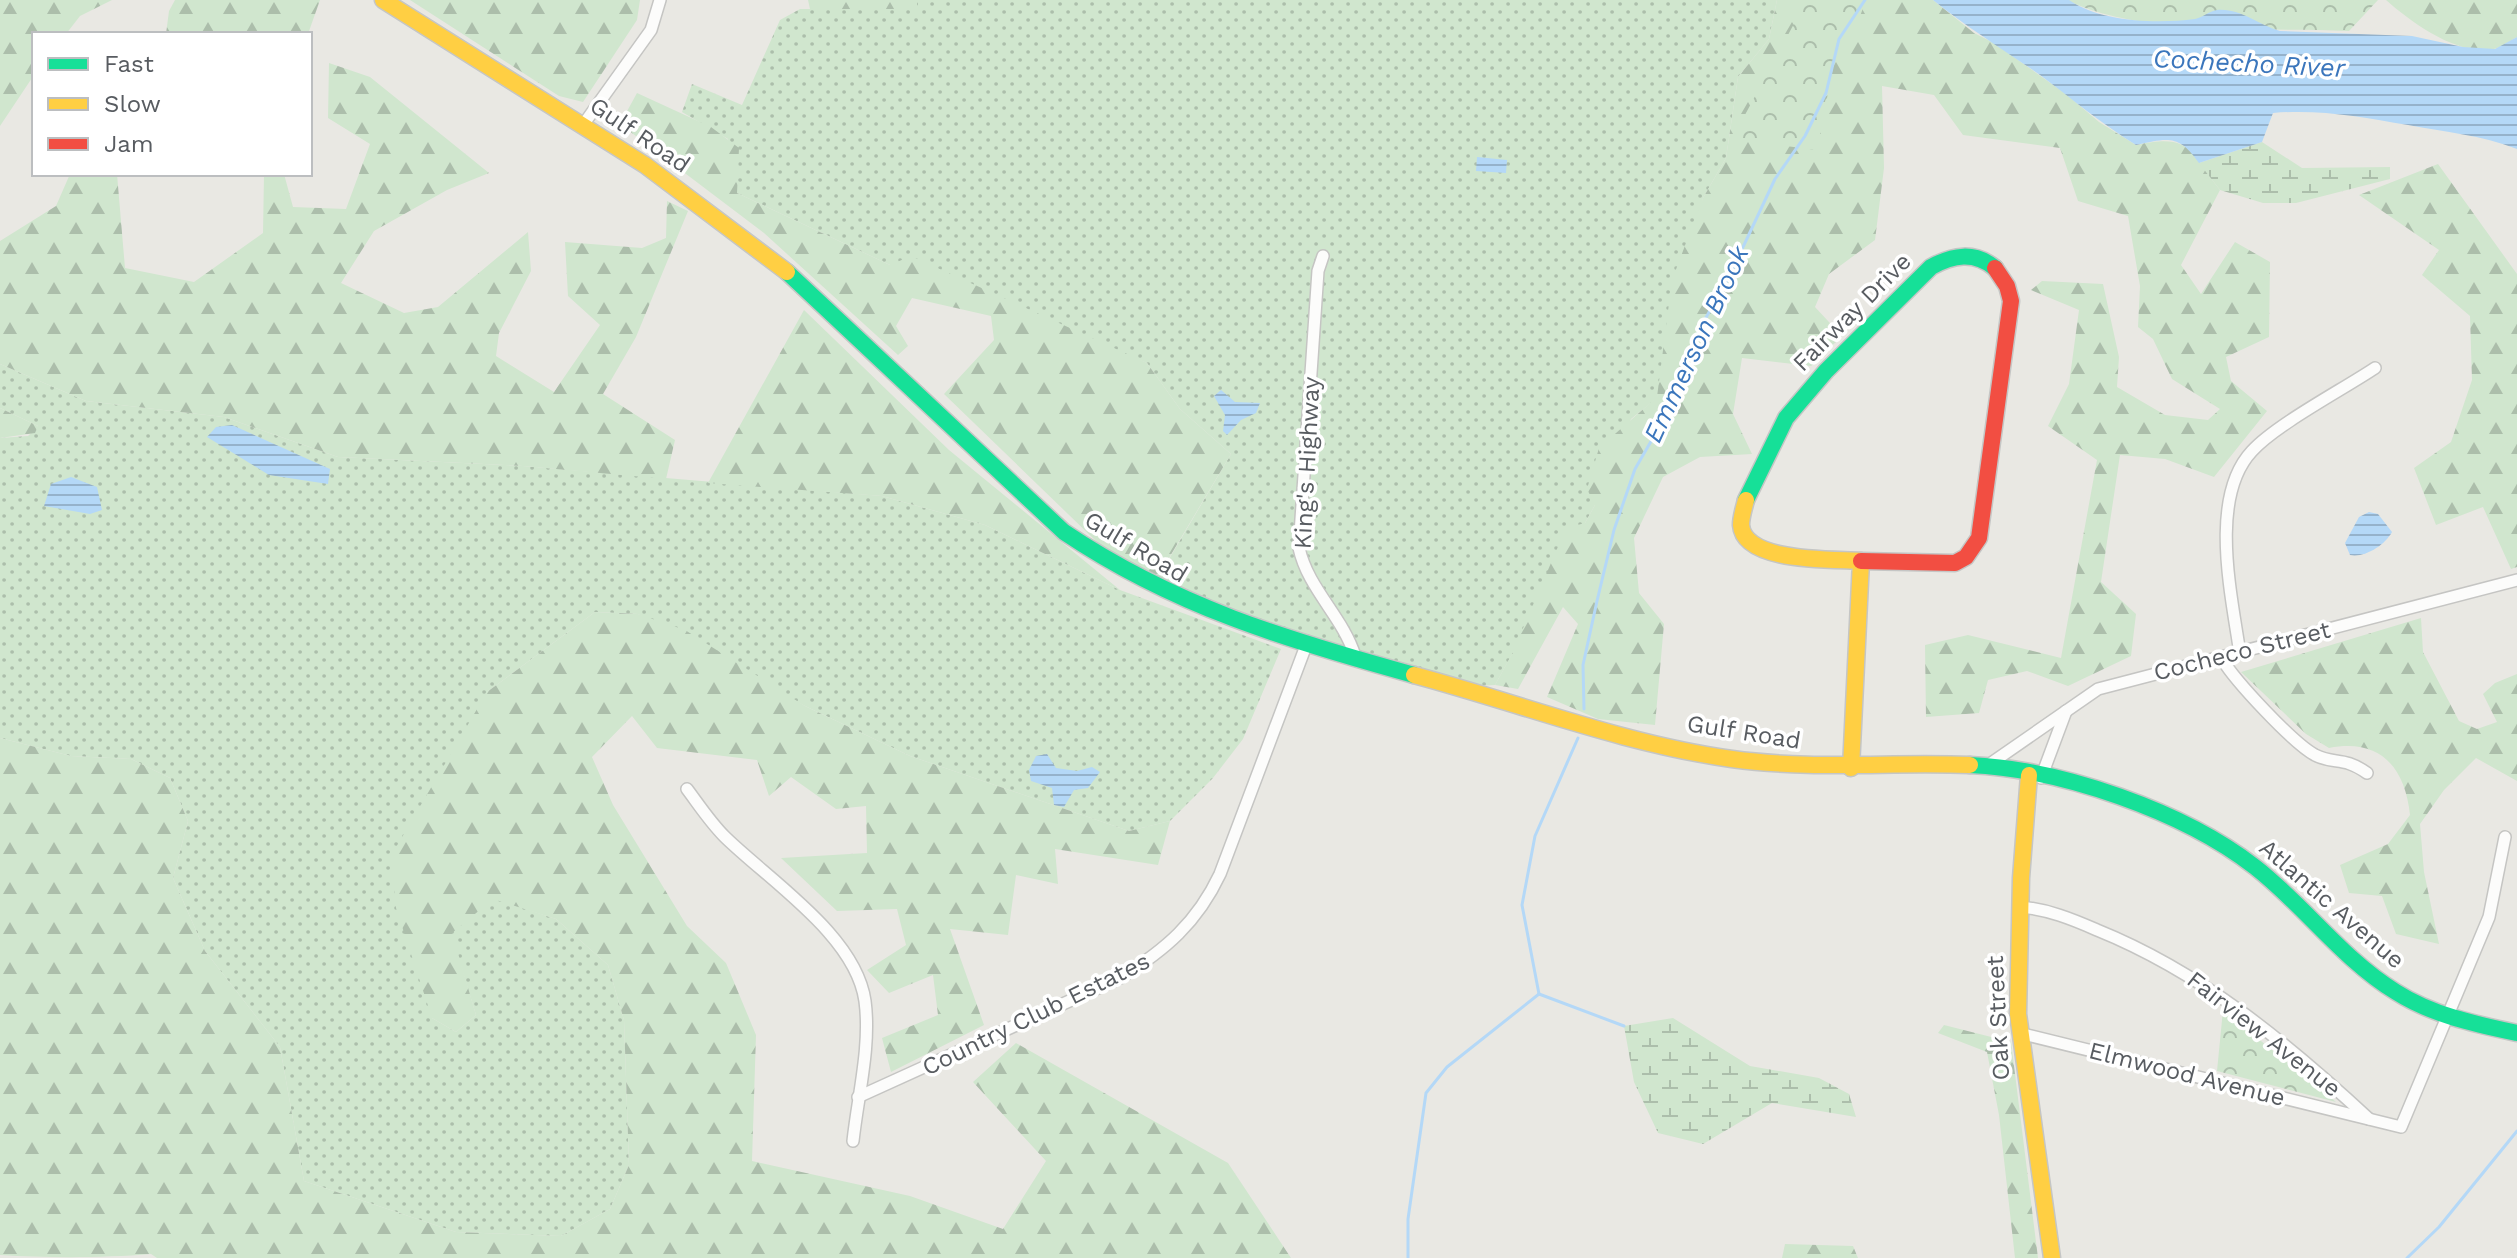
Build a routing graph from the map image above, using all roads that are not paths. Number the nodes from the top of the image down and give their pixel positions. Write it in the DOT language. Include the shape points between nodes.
graph roads {
  1 [pos="383,0"];
  2 [pos="660,0"];
  3 [pos="583,125"];
  4 [pos="1323,256"];
  5 [pos="2375,368"];
  6 [pos="1861,561"];
  7 [pos="2517,580"];
  8 [pos="1307,643"];
  9 [pos="2240,654"];
  10 [pos="1355,656"];
  11 [pos="2222,659"];
  12 [pos="2067,709"];
  13 [pos="1987,766"];
  14 [pos="1851,768"];
  15 [pos="2367,773"];
  16 [pos="2032,776"];
  17 [pos="687,789"];
  18 [pos="2505,837"];
  19 [pos="2020,907"];
  20 [pos="2449,1015"];
  21 [pos="2019,1033"];
  22 [pos="2517,1033"];
  23 [pos="858,1097"];
  24 [pos="2369,1119"];
  25 [pos="853,1141"];
  26 [pos="2052,1258"];
  1 -- 3 [label="street, Gulf Road"];
  2 -- 3 [label="street" via="651,30"];
  3 -- 8 [label="street, Gulf Road" via="769,255 1033,505 1092,553 1186,604"];
  4 -- 10 [label="street, King's Highway" via="1299,548 1306,572 1349,634"];
  5 -- 9 [label="street" via="2272,436 2244,461 2233,492 2226,543"];
  6 -- 6 [label="street, Fairway Drive" via="1761,551 1744,535 1746,499 1800,398 1931,267 1952,256 1975,255 2004,277 2011,301 1979,538 1955,563"];
  6 -- 14 [label="street"];
  7 -- 9 [label="street, Cocheco Street"];
  8 -- 10 [label="street, Gulf Road"];
  8 -- 23 [label="street, Country Club Estates" via="1220,874 1187,928 1150,959 1109,983"];
  9 -- 11 [label="street, Cocheco Street"];
  10 -- 14 [label="street, Gulf Road" via="1711,755"];
  11 -- 12 [label="street, Cocheco Street" via="2118,682"];
  11 -- 15 [label="street" via="2313,754 2350,761"];
  12 -- 13 [label="street, Cocheco Street"];
  12 -- 16 [label="street"];
  13 -- 14 [label="street, Gulf Road"];
  13 -- 16 [label="street, Gulf Road"];
  16 -- 19 [label="street, Oak Street"];
  16 -- 20 [label="street, Atlantic Avenue" via="2200,830 2271,880 2367,971 2398,994"];
  17 -- 23 [label="street" via="725,837 834,938 856,967 866,1015"];
  18 -- 20 [label="street" via="2489,917"];
  19 -- 21 [label="street, Oak Street"];
  19 -- 24 [label="street, Fairview Avenue" via="2040,909 2112,936 2204,983"];
  20 -- 22 [label="street, Atlantic Avenue"];
  20 -- 24 [label="street, Elmwood Avenue" via="2401,1127"];
  21 -- 24 [label="street, Elmwood Avenue"];
  21 -- 26 [label="street, Oak Street"];
  23 -- 25 [label="street"];
}
